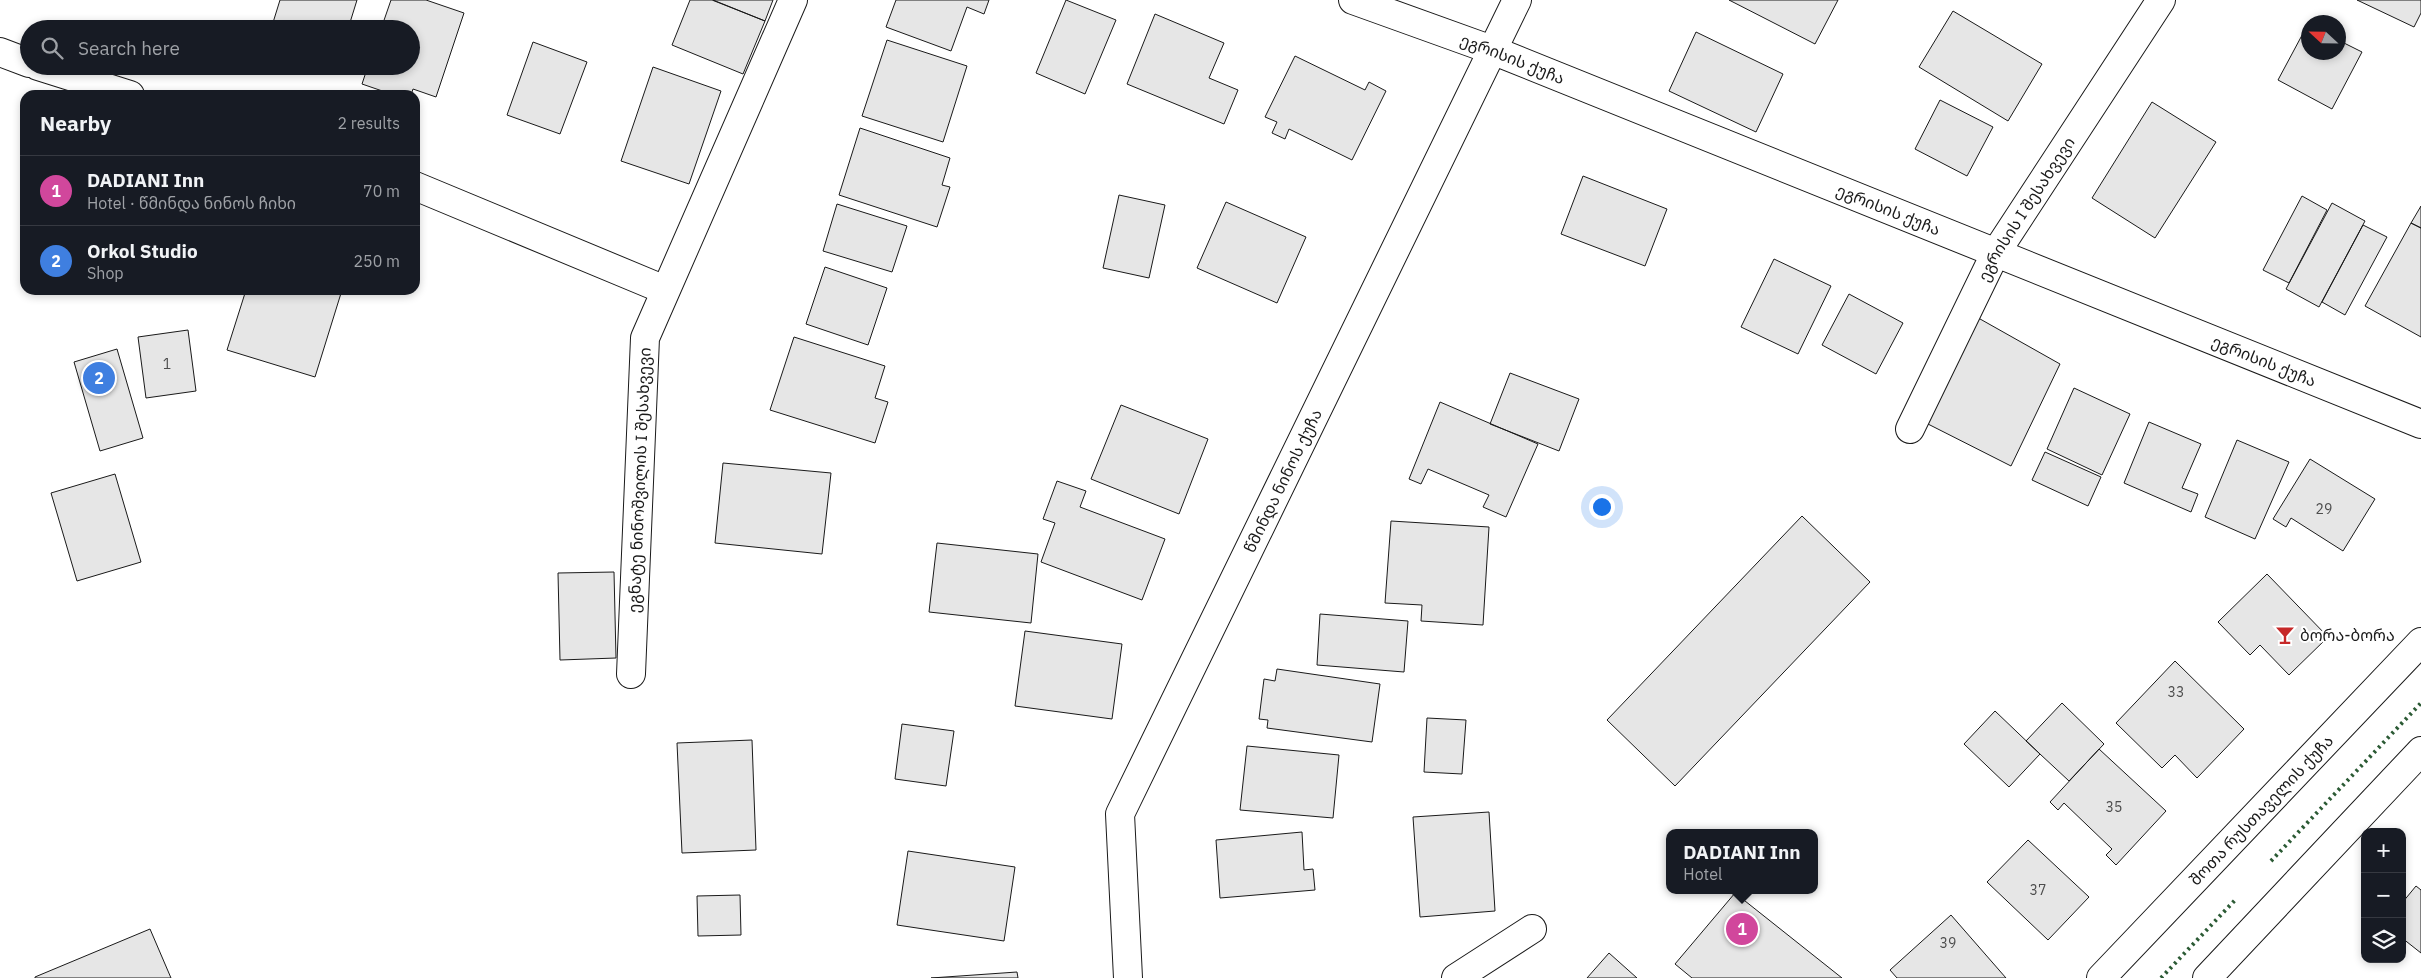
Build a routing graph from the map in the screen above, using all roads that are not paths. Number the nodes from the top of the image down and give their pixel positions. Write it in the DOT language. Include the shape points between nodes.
graph roads {
  1 [pos="793,0"];
  2 [pos="1354,0"];
  3 [pos="1517,0"];
  4 [pos="2161,0"];
  5 [pos="1492,50"];
  6 [pos="0,52"];
  7 [pos="20,60"];
  8 [pos="67,75"];
  9 [pos="114,90"];
  10 [pos="420,188"];
  11 [pos="1995,254"];
  12 [pos="665,290"];
  13 [pos="2421,424"];
  14 [pos="1910,429"];
  15 [pos="2421,642"];
  16 [pos="631,674"];
  17 [pos="2421,751"];
  18 [pos="1532,929"];
  19 [pos="1128,978"];
  20 [pos="1456,978"];
  21 [pos="2101,978"];
  22 [pos="2207,978"];
  1 -- 12 [label="street, ეგნატე ნინოშვილის I შესახვევი"];
  2 -- 5 [label="street, ეგრისის ქუჩა"];
  3 -- 5 [label="street, წმინდა ნინოს ქუჩა"];
  4 -- 11 [label="street, ეგრისის I შესახვევი"];
  5 -- 11 [label="street, ეგრისის ქუჩა"];
  5 -- 19 [label="street, წმინდა ნინოს ქუჩა" via="1120,814"];
  6 -- 7 [label="street"];
  8 -- 9 [label="street"];
  10 -- 12 [label="street"];
  11 -- 13 [label="street, ეგრისის ქუჩა"];
  11 -- 14 [label="street, ეგრისის I შესახვევი"];
  12 -- 16 [label="street, ეგნატე ნინოშვილის I შესახვევი" via="645,338"];
  15 -- 21 [label="street, შოთა რუსთაველის ქუჩა"];
  17 -- 22 [label="street"];
  18 -- 20 [label="street"];
}
